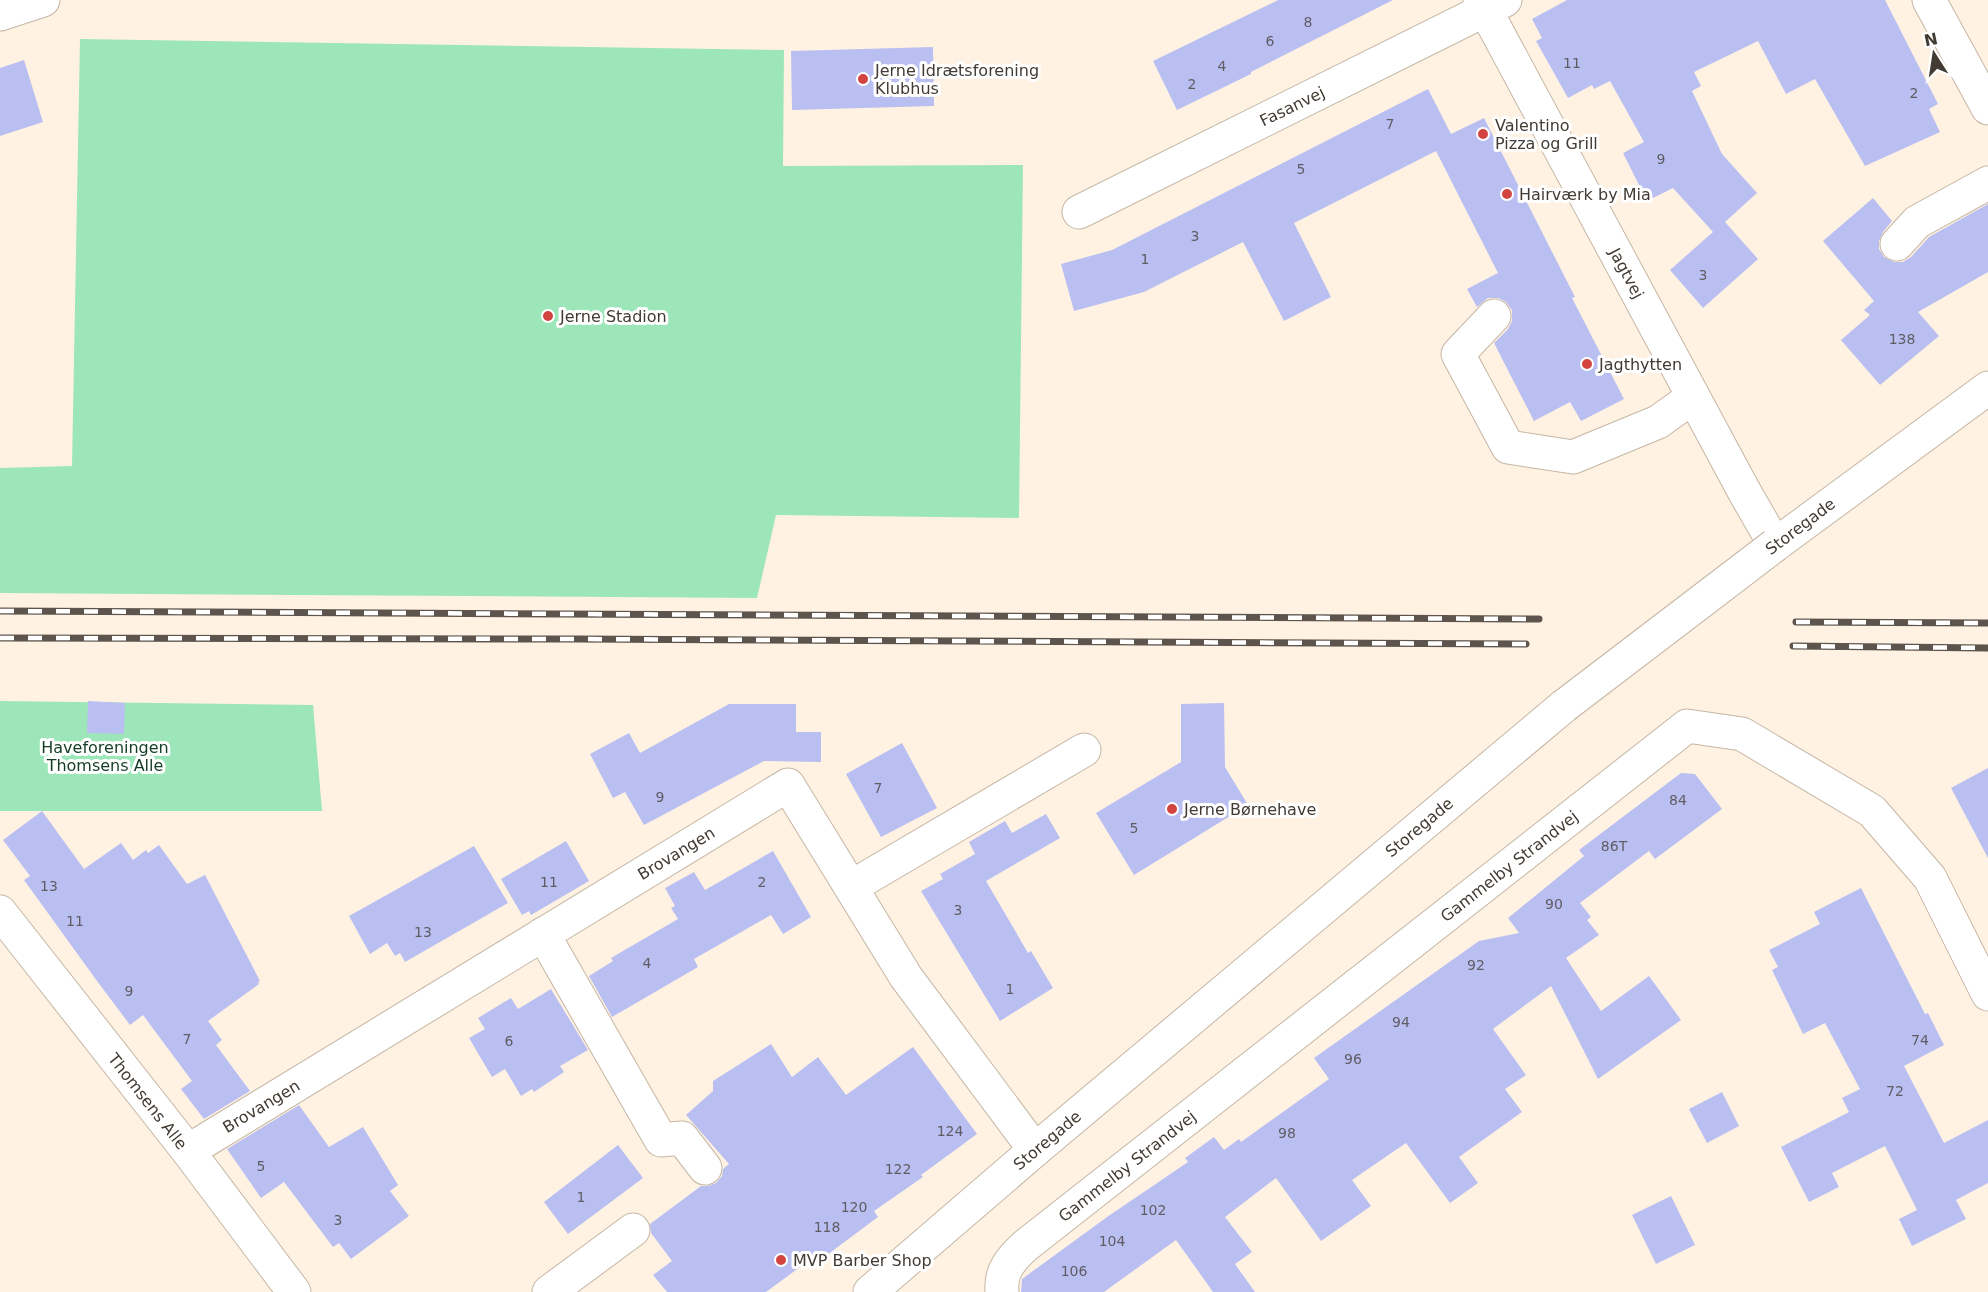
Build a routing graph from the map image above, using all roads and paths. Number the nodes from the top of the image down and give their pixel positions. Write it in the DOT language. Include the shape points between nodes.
graph roads {
  1 [pos="43,0"];
  2 [pos="1929,0"];
  3 [pos="1490,3"];
  4 [pos="0,14"];
  5 [pos="1988,108"];
  6 [pos="1988,183"];
  7 [pos="1079,212"];
  8 [pos="1898,244"];
  9 [pos="1494,316"];
  10 [pos="1988,388"];
  11 [pos="1694,397"];
  12 [pos="1775,545"];
  13 [pos="1084,750"];
  14 [pos="851,887"];
  15 [pos="0,912"];
  16 [pos="543,934"];
  17 [pos="1988,994"];
  18 [pos="1035,1150"];
  19 [pos="188,1151"];
  20 [pos="705,1168"];
  21 [pos="633,1230"];
  22 [pos="1002,1283"];
  23 [pos="294,1292"];
  24 [pos="549,1292"];
  25 [pos="870,1292"];
  1 -- 4 [label="street"];
  2 -- 5 [label="street"];
  3 -- 7 [label="street, Fasanvej"];
  3 -- 11 [label="street, Jagtvej"];
  6 -- 8 [label="street" via="1917,222"];
  9 -- 11 [label="street" via="1458,354 1508,447 1573,457 1658,422"];
  10 -- 12 [label="street, Storegade"];
  11 -- 12 [label="street, Jagtvej"];
  12 -- 18 [label="street, Storegade, bridge" via="1564,706"];
  13 -- 14 [label="street"];
  14 -- 16 [label="street, Brovangen" via="788,785"];
  14 -- 18 [label="street, Brovangen" via="906,977"];
  15 -- 19 [label="street, Thomsens Alle"];
  16 -- 19 [label="street, Brovangen"];
  16 -- 20 [label="street" via="661,1140 682,1138"];
  17 -- 22 [label="street, Gammelby Strandvej" via="1930,878 1872,811 1742,734 1687,726 1025,1246 1012,1258"];
  18 -- 25 [label="street, Storegade"];
  19 -- 23 [label="street, Thomsens Alle"];
  21 -- 24 [label="street"];
}
